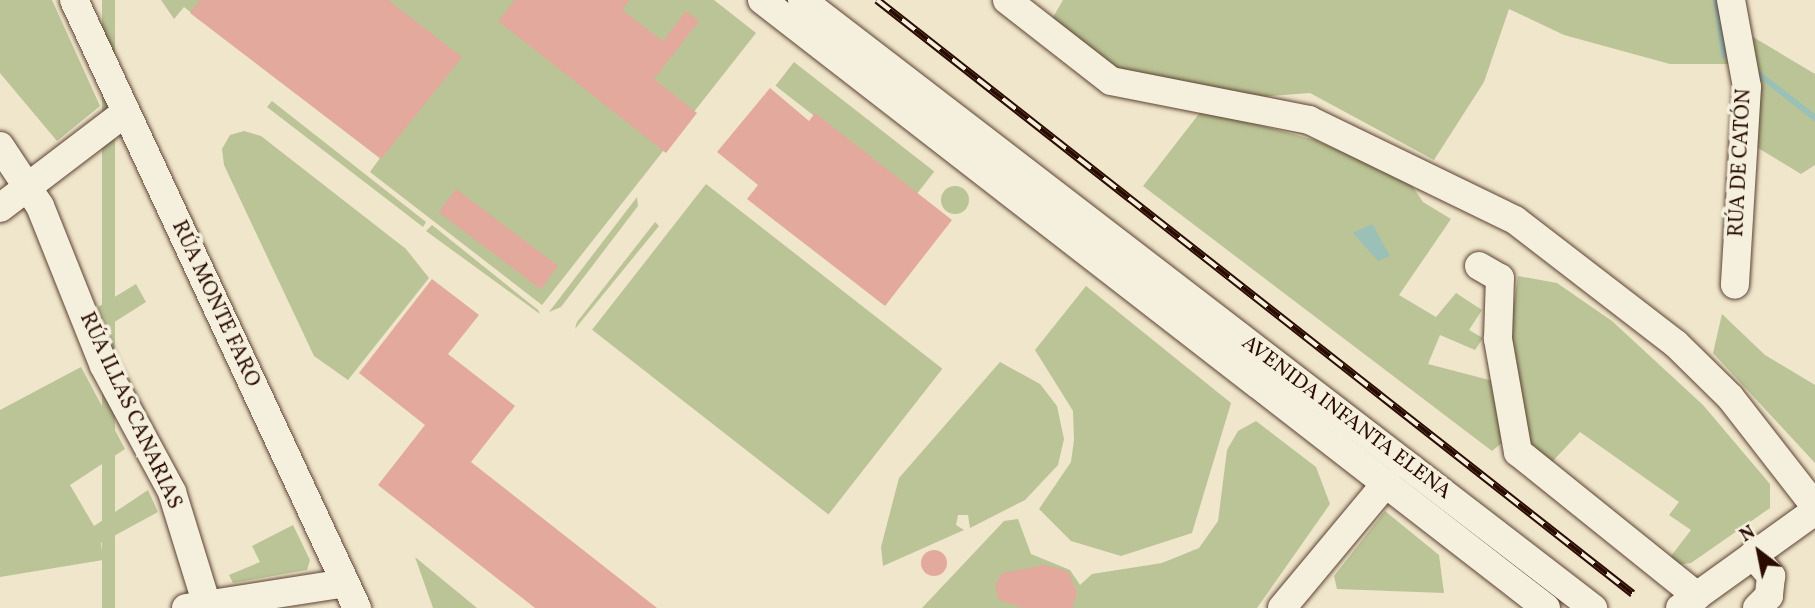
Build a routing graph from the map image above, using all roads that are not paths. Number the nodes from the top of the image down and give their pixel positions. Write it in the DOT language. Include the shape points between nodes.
graph roads {
  1 [pos="74,0"];
  2 [pos="762,0"];
  3 [pos="1007,0"];
  4 [pos="1731,0"];
  5 [pos="797,6"];
  6 [pos="126,112"];
  7 [pos="0,146"];
  8 [pos="29,186"];
  9 [pos="0,208"];
  10 [pos="1092,240"];
  11 [pos="1479,266"];
  12 [pos="1735,285"];
  13 [pos="1386,483"];
  14 [pos="1815,509"];
  15 [pos="1753,555"];
  16 [pos="345,583"];
  17 [pos="1689,602"];
  18 [pos="200,607"];
  19 [pos="357,608"];
  20 [pos="1282,608"];
  21 [pos="1546,608"];
  22 [pos="1593,608"];
  23 [pos="1758,608"];
  1 -- 6 [label="street, RÚA MONTE FARO"];
  2 -- 5 [label="street, AVENIDA INFANTA ELENA"];
  3 -- 14 [label="street" via="1111,81 1294,117 1516,220 1590,273 1730,397"];
  4 -- 12 [label="street, RÚA DE CATÓN" via="1747,87"];
  5 -- 10 [label="street, AVENIDA INFANTA ELENA"];
  6 -- 8 [label="street"];
  6 -- 16 [label="street, RÚA MONTE FARO"];
  7 -- 8 [label="street, RÚA ILLAS CANARIAS"];
  8 -- 9 [label="street"];
  8 -- 18 [label="street, RÚA ILLAS CANARIAS" via="104,366 173,492"];
  10 -- 13 [label="street, AVENIDA INFANTA ELENA"];
  10 -- 22 [label="street, AVENIDA INFANTA ELENA"];
  11 -- 17 [label="street" via="1500,278 1498,339 1518,452"];
  13 -- 20 [label="street"];
  13 -- 21 [label="street, AVENIDA INFANTA ELENA"];
  14 -- 15 [label="street"];
  15 -- 17 [label="street"];
  15 -- 23 [label="street" via="1771,576 1769,596"];
  16 -- 18 [label="street"];
  16 -- 19 [label="street, RÚA MONTE FARO"];
}
